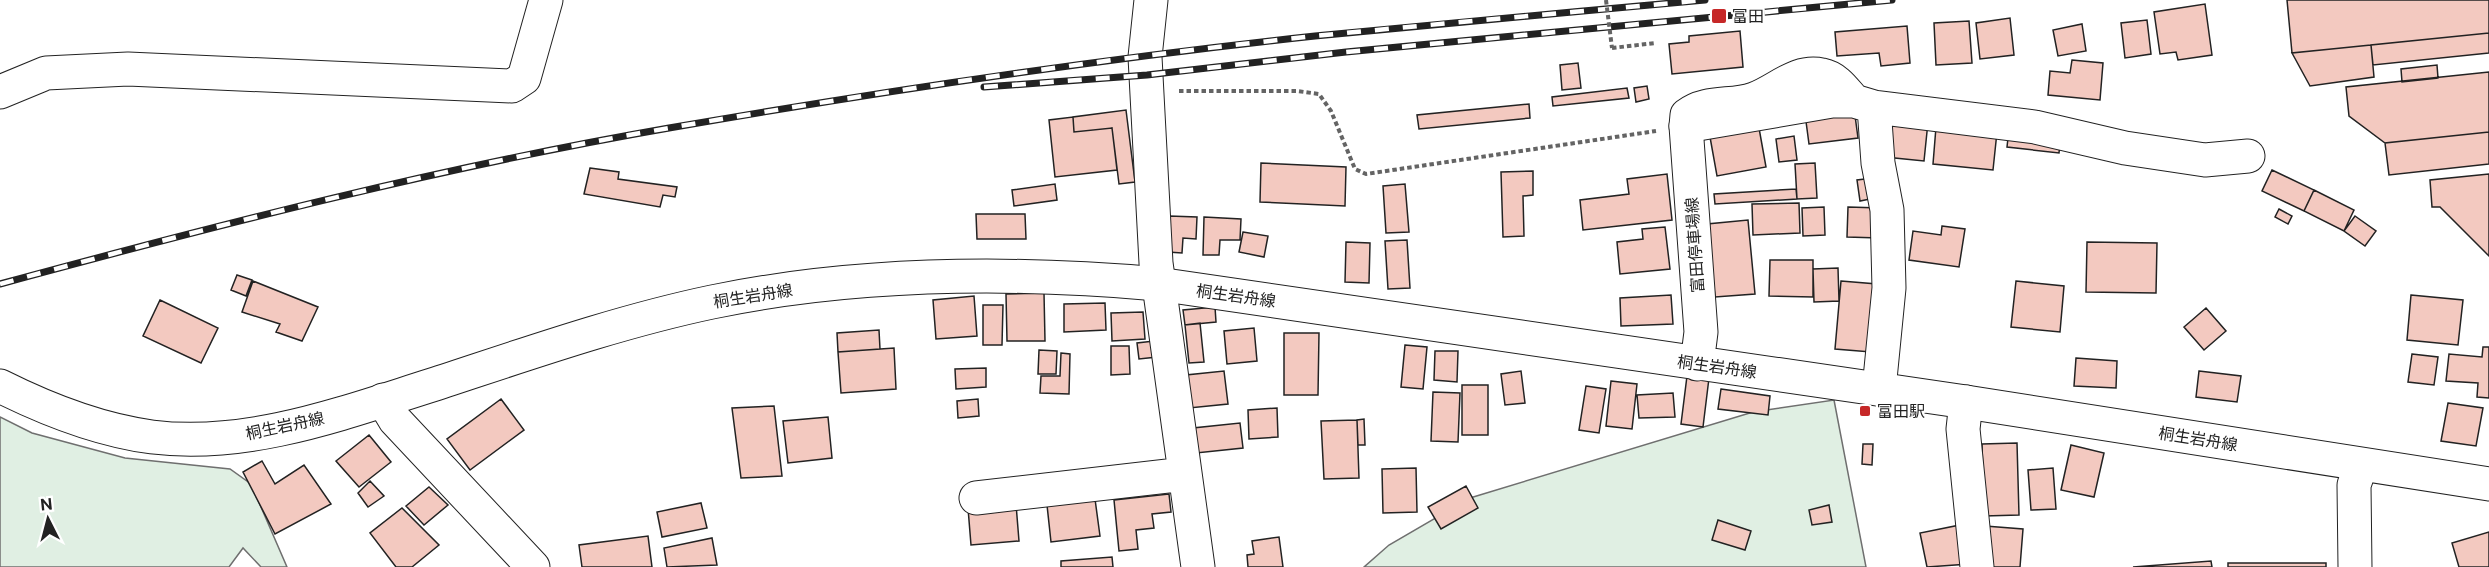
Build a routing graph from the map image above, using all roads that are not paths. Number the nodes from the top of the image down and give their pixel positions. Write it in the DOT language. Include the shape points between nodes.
graph roads {
  1 [pos="546,0"];
  2 [pos="1151,0"];
  3 [pos="0,92"];
  4 [pos="1864,104"];
  5 [pos="2248,156"];
  6 [pos="1158,284"];
  7 [pos="1697,364"];
  8 [pos="0,386"];
  9 [pos="1879,389"];
  10 [pos="383,400"];
  11 [pos="1966,402"];
  12 [pos="2361,465"];
  13 [pos="1185,474"];
  14 [pos="2489,484"];
  15 [pos="976,498"];
  16 [pos="532,567"];
  17 [pos="1198,567"];
  18 [pos="1977,567"];
  19 [pos="2355,567"];
  1 -- 3 [label="main road" via="524,78 512,86 128,69 46,73"];
  2 -- 6 [label="main road" via="1145,57"];
  4 -- 5 [label="main road" via="2035,127 2125,148 2205,160"];
  4 -- 7 [label="main road, 富田停車場線" via="1833,101 1686,126 1701,332"];
  4 -- 9 [label="main road" via="1887,210 1889,288"];
  6 -- 7 [label="main road, 桐生岩舟線"];
  6 -- 10 [label="main road, 桐生岩舟線" via="1051,276 970,276 778,291 653,317"];
  6 -- 13 [label="main road"];
  7 -- 9 [label="main road, 桐生岩舟線"];
  8 -- 10 [label="main road, 桐生岩舟線" via="79,420 153,437 264,432"];
  9 -- 11 [label="main road, 桐生岩舟線"];
  10 -- 16 [label="main road" via="395,420"];
  11 -- 12 [label="main road, 桐生岩舟線"];
  11 -- 18 [label="main road" via="1963,429"];
  12 -- 14 [label="main road, 桐生岩舟線"];
  12 -- 19 [label="main road" via="2354,485"];
  13 -- 15 [label="main road"];
  13 -- 17 [label="main road"];
}
